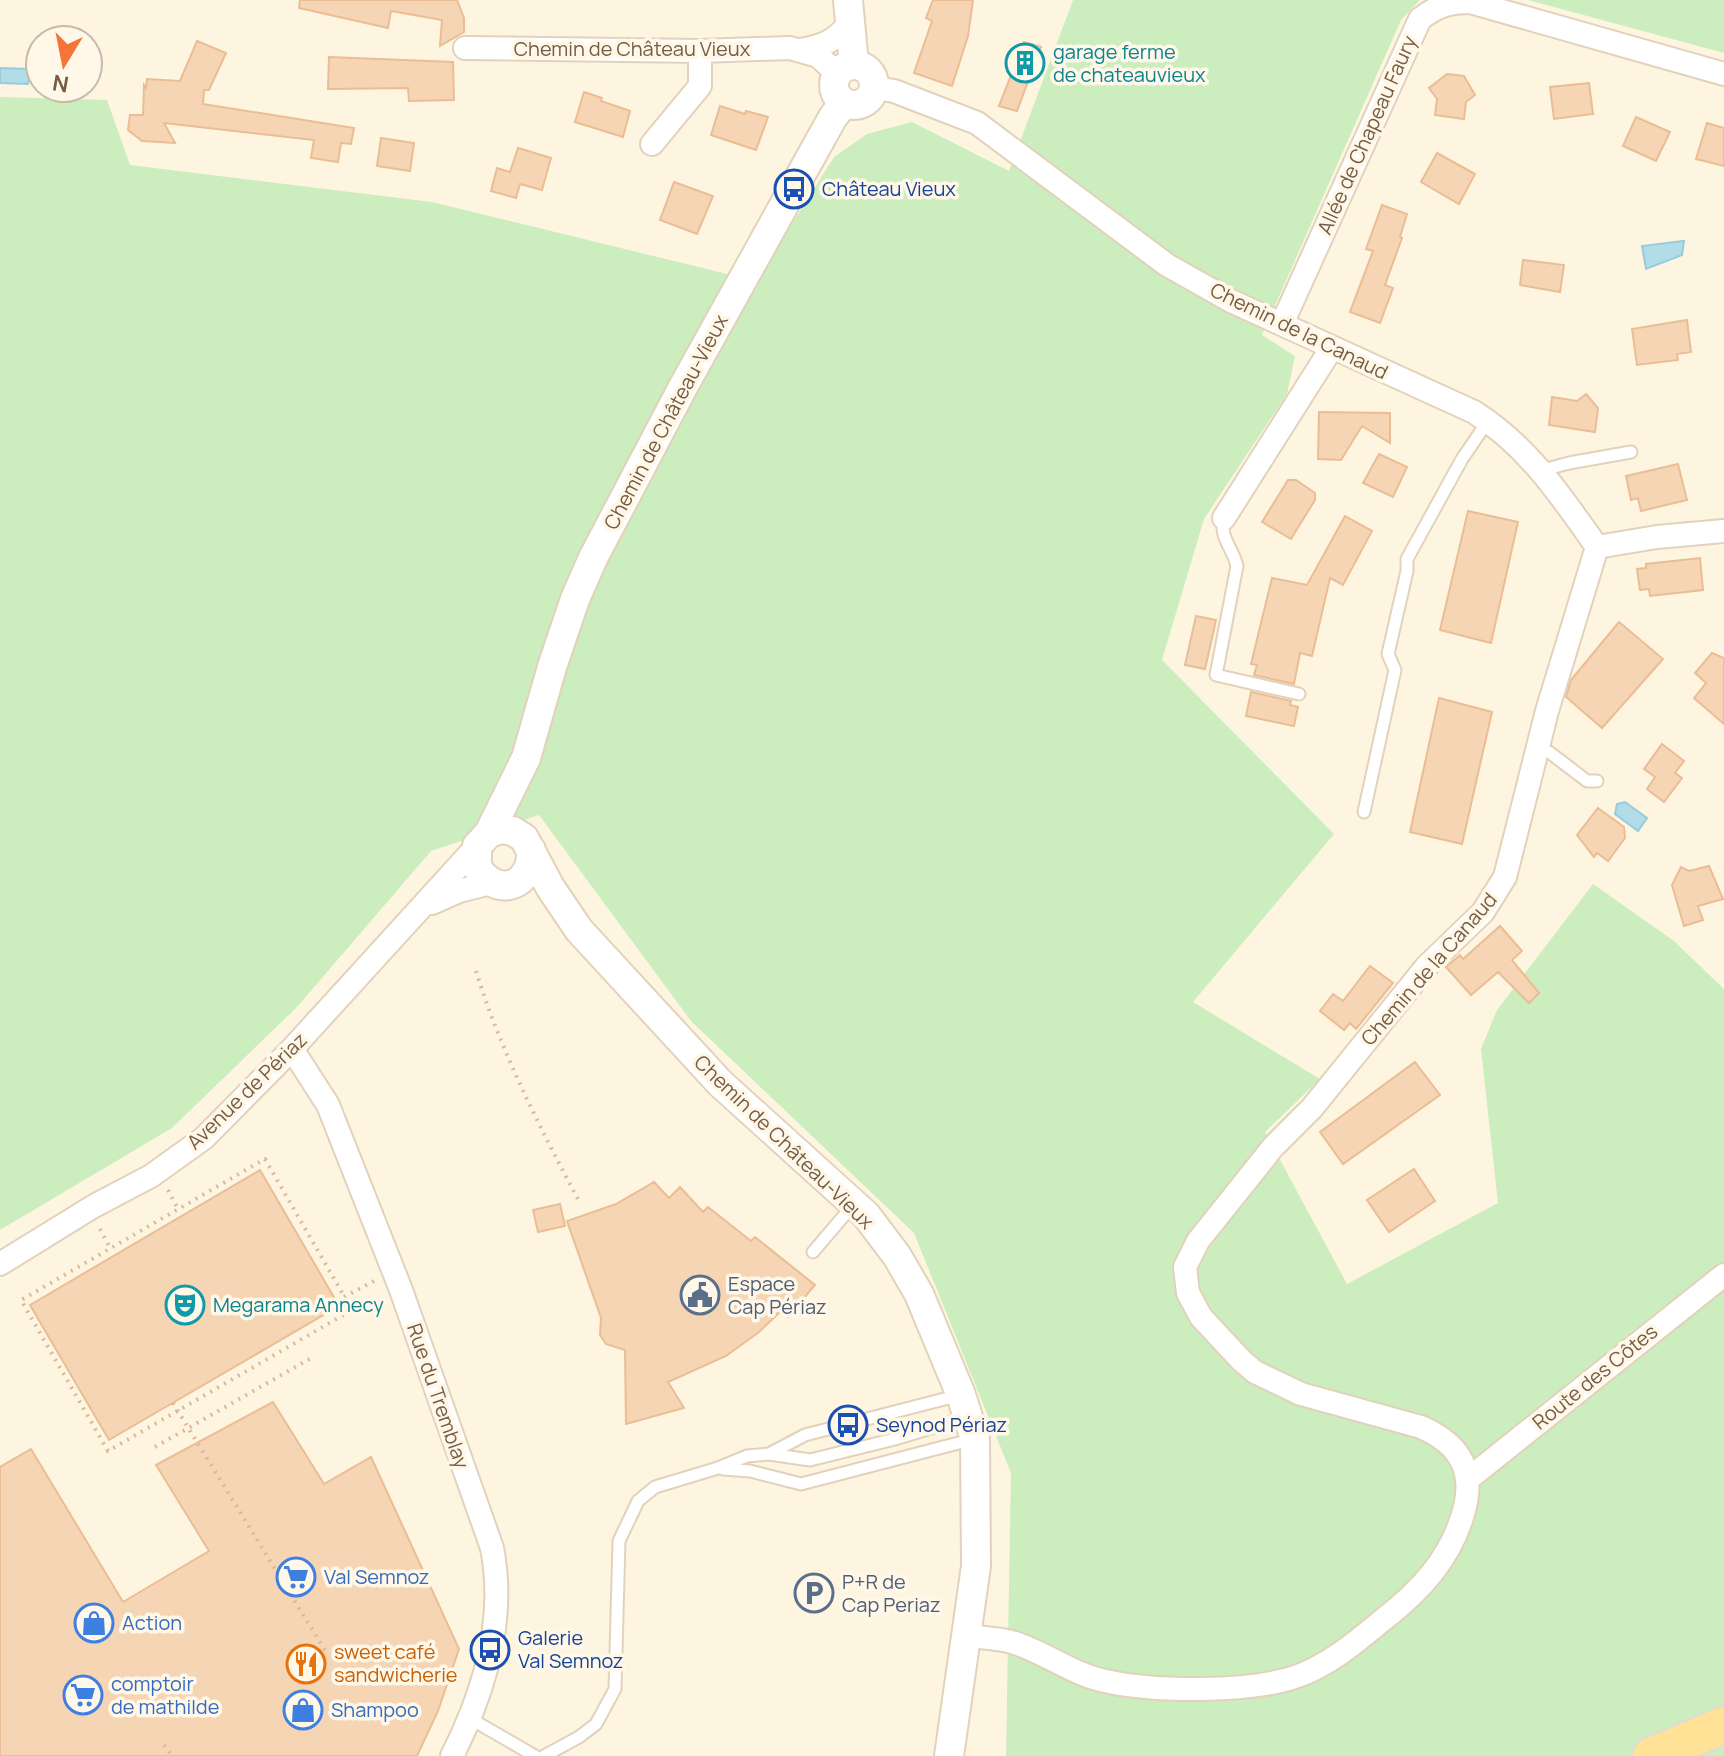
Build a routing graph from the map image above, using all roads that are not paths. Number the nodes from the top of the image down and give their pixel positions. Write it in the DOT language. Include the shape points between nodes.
graph roads {
  1 [pos="849,11"];
  2 [pos="465,48"];
  3 [pos="799,50"];
  4 [pos="700,51"];
  5 [pos="846,70"];
  6 [pos="1724,74"];
  7 [pos="875,88"];
  8 [pos="844,103"];
  9 [pos="652,144"];
  10 [pos="1282,324"];
  11 [pos="1331,349"];
  12 [pos="1488,421"];
  13 [pos="1631,452"];
  14 [pos="1543,470"];
  15 [pos="1224,518"];
  16 [pos="1724,531"];
  17 [pos="1597,547"];
  18 [pos="1299,694"];
  19 [pos="1537,749"];
  20 [pos="526,758"];
  21 [pos="1597,781"];
  22 [pos="1364,812"];
  23 [pos="483,840"];
  24 [pos="527,844"];
  25 [pos="498,884"];
  26 [pos="424,907"];
  27 [pos="579,930"];
  28 [pos="292,1049"];
  29 [pos="853,1204"];
  30 [pos="813,1252"];
  31 [pos="0,1264"];
  32 [pos="1724,1275"];
  33 [pos="968,1417"];
  34 [pos="769,1454"];
  35 [pos="718,1468"];
  36 [pos="1467,1480"];
  37 [pos="967,1636"];
  38 [pos="471,1719"];
  39 [pos="1724,1725"];
  40 [pos="452,1756"];
  41 [pos="535,1756"];
  42 [pos="544,1756"];
  43 [pos="949,1756"];
  44 [pos="1651,1756"];
  1 -- 3 [label="street, Chemin de Château Vieux" via="839,37"];
  1 -- 5 [label="street"];
  2 -- 4 [label="street, Chemin de Château Vieux"];
  3 -- 4 [label="street, Chemin de Château Vieux"];
  3 -- 5 [label="street"];
  4 -- 9 [label="street" via="700,86"];
  5 -- 7 [label="street" via="865,68"];
  5 -- 8 [label="street" via="835,89"];
  6 -- 10 [label="street, Allée de Chapeau Faury" via="1470,2 1434,8 1420,19"];
  7 -- 8 [label="street" via="863,104"];
  7 -- 10 [label="street, Chemin de la Canaud" via="977,123 1167,265"];
  8 -- 20 [label="street, Chemin de Château-Vieux" via="593,558 561,640"];
  10 -- 11 [label="street, Chemin de la Canaud"];
  11 -- 12 [label="street, Chemin de la Canaud"];
  11 -- 15 [label="street"];
  12 -- 14 [label="street, Chemin de la Canaud"];
  12 -- 22 [label="lane" via="1407,559 1388,654 1395,670"];
  13 -- 14 [label="lane"];
  14 -- 17 [label="street, Chemin de la Canaud"];
  15 -- 18 [label="lane" via="1223,536 1237,566 1216,675"];
  16 -- 17 [label="street"];
  17 -- 19 [label="street, Chemin de la Canaud"];
  19 -- 21 [label="lane" via="1587,781"];
  19 -- 36 [label="street, Chemin de la Canaud" via="1505,877 1483,912 1427,966 1312,1108 1273,1147 1198,1241 1185,1267 1188,1293 1201,1317 1255,1372 1301,1394 1436,1433 1456,1449"];
  20 -- 23 [label="street, Chemin de Château-Vieux"];
  20 -- 24 [label="street, Chemin de Château-Vieux"];
  23 -- 24 [label="street" via="501,829 513,831"];
  23 -- 25 [label="street" via="477,867"];
  23 -- 26 [label="street, Avenue de Périaz"];
  24 -- 25 [label="street" via="527,873 518,882"];
  24 -- 27 [label="street, Chemin de Château-Vieux"];
  25 -- 26 [label="street, Avenue de Périaz" via="459,891"];
  25 -- 27 [label="street, Chemin de Château-Vieux" via="531,896"];
  26 -- 28 [label="street, Avenue de Périaz"];
  27 -- 29 [label="street, Chemin de Château-Vieux" via="720,1083"];
  28 -- 31 [label="street, Avenue de Périaz" via="204,1138 151,1176"];
  28 -- 38 [label="street, Rue du Tremblay" via="328,1105 394,1271 492,1548 497,1601"];
  29 -- 30 [label="lane"];
  29 -- 33 [label="street, Chemin de Château-Vieux" via="897,1256 919,1294"];
  32 -- 36 [label="street, Route des Côtes"];
  33 -- 34 [label="lane" via="805,1435"];
  33 -- 34 [label="lane" via="810,1460"];
  33 -- 35 [label="lane" via="801,1484"];
  33 -- 37 [label="street, Chemin de Château-Vieux" via="976,1566"];
  34 -- 35 [label="lane"];
  35 -- 42 [label="lane" via="655,1487 638,1501 619,1541 615,1689 596,1724"];
  36 -- 37 [label="street" via="1463,1516 1437,1568 1409,1599 1337,1657 1297,1676 1261,1685 1151,1688 1101,1681 1014,1643"];
  37 -- 43 [label="street, Chemin de Château-Vieux"];
  38 -- 40 [label="street, Rue du Tremblay"];
  38 -- 41 [label="lane"];
  39 -- 44 [label="main road"];
}
